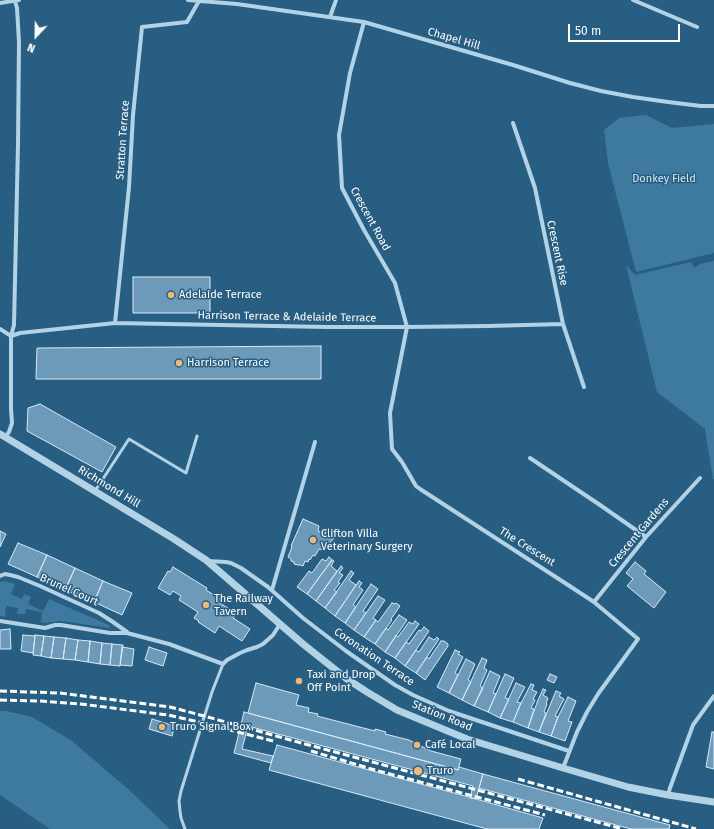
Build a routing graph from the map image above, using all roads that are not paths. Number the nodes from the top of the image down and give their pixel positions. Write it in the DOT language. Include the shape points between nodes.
graph roads {
  1 [pos="17,0"];
  2 [pos="188,0"];
  3 [pos="336,0"];
  4 [pos="633,0"];
  5 [pos="200,1"];
  6 [pos="0,3"];
  7 [pos="330,17"];
  8 [pos="364,22"];
  9 [pos="698,27"];
  10 [pos="714,106"];
  11 [pos="512,123"];
  12 [pos="115,323"];
  13 [pos="563,324"];
  14 [pos="406,327"];
  15 [pos="0,328"];
  16 [pos="11,336"];
  17 [pos="584,387"];
  18 [pos="3,436"];
  19 [pos="197,436"];
  20 [pos="314,442"];
  21 [pos="530,458"];
  22 [pos="700,478"];
  23 [pos="95,491"];
  24 [pos="646,537"];
  25 [pos="206,560"];
  26 [pos="0,576"];
  27 [pos="272,590"];
  28 [pos="594,602"];
  29 [pos="0,621"];
  30 [pos="280,624"];
  31 [pos="127,632"];
  32 [pos="223,664"];
  33 [pos="714,696"];
  34 [pos="569,751"];
  35 [pos="563,768"];
  36 [pos="668,795"];
  37 [pos="714,802"];
  38 [pos="185,829"];
  1 -- 6 [label="street"];
  1 -- 16 [label="street" via="18,144 14,325"];
  2 -- 5 [label="street, Chapel Hill"];
  3 -- 7 [label="street"];
  4 -- 9 [label="street"];
  5 -- 7 [label="street, Chapel Hill"];
  5 -- 12 [label="street, Stratton Terrace" via="187,22 142,27"];
  7 -- 8 [label="street, Chapel Hill"];
  8 -- 10 [label="street, Chapel Hill" via="602,91 668,102"];
  8 -- 14 [label="street, Crescent Road" via="350,73 338,135 342,188 395,283"];
  11 -- 13 [label="street, Crescent Rise" via="535,188"];
  12 -- 14 [label="street, Harrison Terrace & Adelaide Terrace"];
  12 -- 16 [label="street, Harrison Terrace & Adelaide Terrace"];
  13 -- 14 [label="street, Harrison Terrace & Adelaide Terrace"];
  13 -- 17 [label="street, Crescent Rise"];
  14 -- 28 [label="street, The Crescent" via="390,413 392,449 416,486"];
  15 -- 16 [label="street"];
  16 -- 18 [label="street" via="12,423"];
  18 -- 23 [label="street, Richmond Hill"];
  19 -- 23 [label="lane" via="186,473 129,439"];
  20 -- 27 [label="street"];
  21 -- 24 [label="street"];
  22 -- 24 [label="street, Crescent Gardens"];
  23 -- 25 [label="street, Richmond Hill"];
  24 -- 28 [label="street, Crescent Gardens"];
  25 -- 27 [label="street, Coronation Terrace" via="231,563"];
  25 -- 30 [label="street, Station Road"];
  26 -- 31 [label="street, Brunel Court" via="10,575 40,586 99,614"];
  27 -- 34 [label="street, Coronation Terrace" via="335,642 409,692 449,710"];
  28 -- 34 [label="street, The Crescent" via="638,639 587,712"];
  29 -- 31 [label="street, Brunel Court" via="39,628 61,625 110,633"];
  30 -- 32 [label="street" via="263,644 240,653"];
  30 -- 35 [label="street, Station Road" via="348,679 397,710 467,739"];
  31 -- 32 [label="street, Brunel Court"];
  32 -- 38 [label="lane" via="181,791 179,801"];
  33 -- 36 [label="street" via="694,725"];
  34 -- 35 [label="street, The Crescent"];
  35 -- 36 [label="street, Station Road" via="628,787"];
  36 -- 37 [label="street, Station Road"];
}
